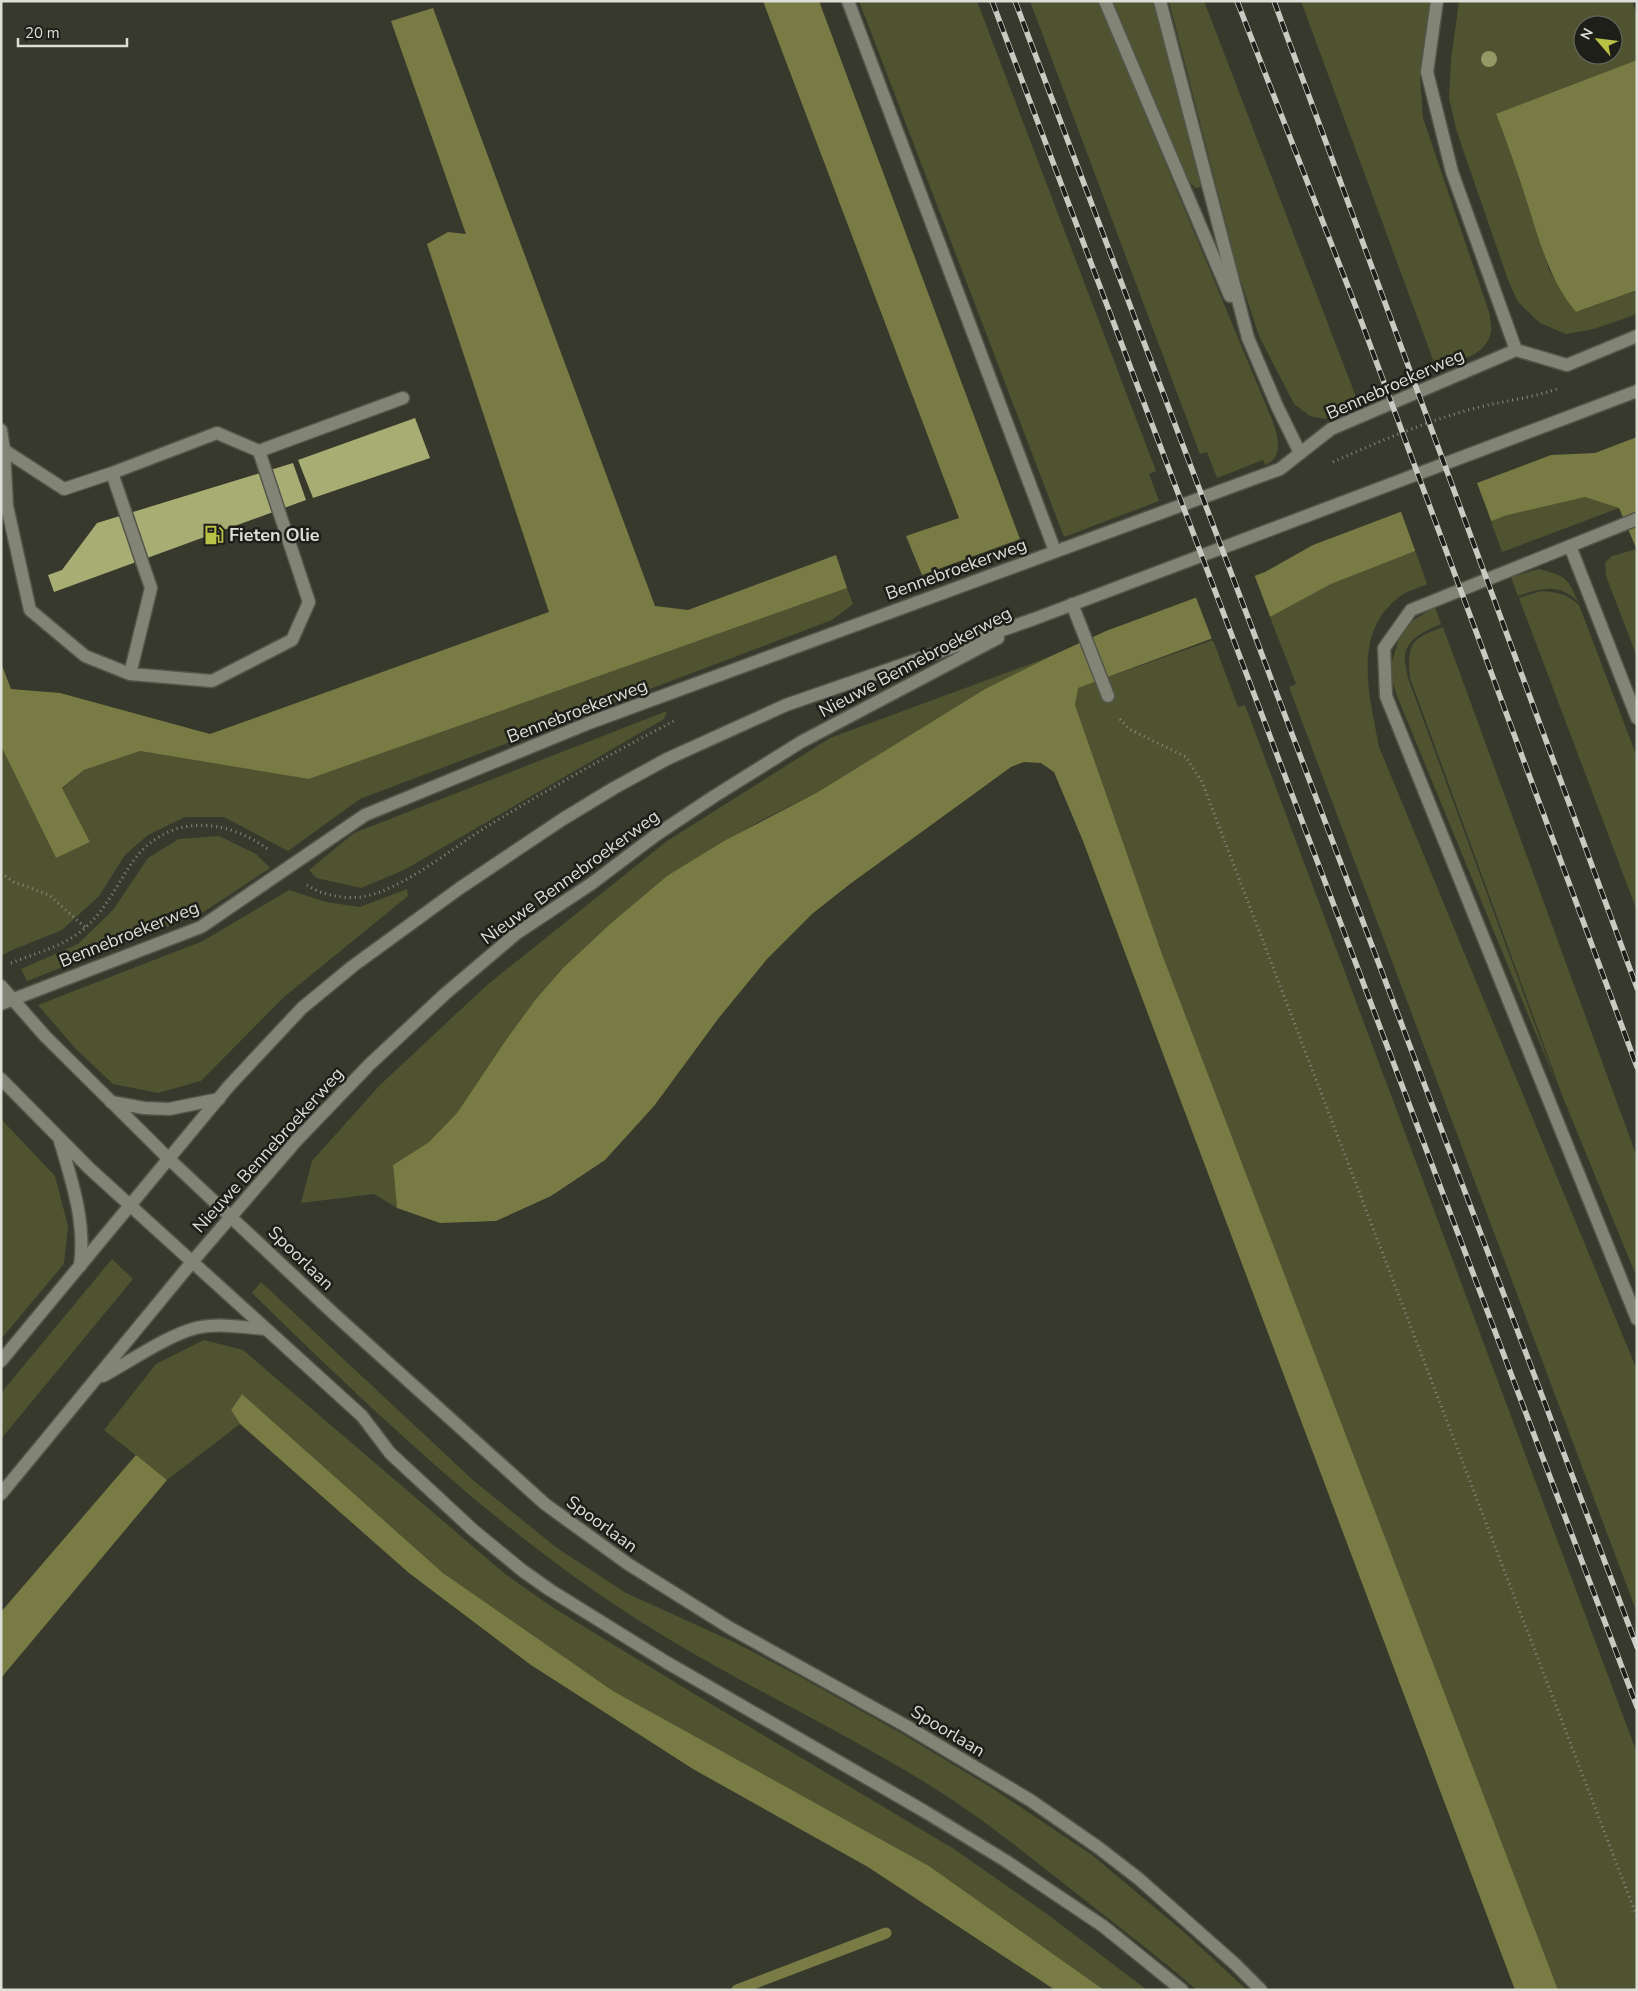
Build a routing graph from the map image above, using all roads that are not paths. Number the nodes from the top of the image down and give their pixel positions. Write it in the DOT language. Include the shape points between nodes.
graph roads {
  1 [pos="848,1"];
  2 [pos="1105,1"];
  3 [pos="1160,1"];
  4 [pos="1437,1"];
  5 [pos="1637,336"];
  6 [pos="1248,338"];
  7 [pos="1516,350"];
  8 [pos="1637,391"];
  9 [pos="403,398"];
  10 [pos="1,430"];
  11 [pos="4,450"];
  12 [pos="259,452"];
  13 [pos="1300,453"];
  14 [pos="112,473"];
  15 [pos="1637,519"];
  16 [pos="1570,546"];
  17 [pos="1055,551"];
  18 [pos="1072,604"];
  19 [pos="1034,619"];
  20 [pos="130,674"];
  21 [pos="1108,696"];
  22 [pos="1637,718"];
  23 [pos="1,986"];
  24 [pos="7,1001"];
  25 [pos="1,1079"];
  26 [pos="219,1099"];
  27 [pos="111,1102"];
  28 [pos="60,1141"];
  29 [pos="169,1159"];
  30 [pos="130,1205"];
  31 [pos="232,1216"];
  32 [pos="192,1262"];
  33 [pos="80,1268"];
  34 [pos="1637,1319"];
  35 [pos="265,1329"];
  36 [pos="1,1361"];
  37 [pos="96,1380"];
  38 [pos="1,1494"];
  39 [pos="1182,1990"];
  40 [pos="1261,1990"];
  1 -- 17 [label="main road"];
  2 -- 6 [label="main road"];
  3 -- 6 [label="main road"];
  4 -- 7 [label="main road" via="1427,72 1452,172"];
  5 -- 7 [label="main road" via="1567,365"];
  6 -- 13 [label="main road"];
  7 -- 13 [label="main road, Bennebroekerweg" via="1331,429"];
  8 -- 18 [label="main road"];
  9 -- 12 [label="main road"];
  10 -- 11 [label="main road"];
  11 -- 14 [label="main road" via="64,488"];
  11 -- 20 [label="main road" via="7,506 30,610 85,656"];
  12 -- 14 [label="main road" via="217,433"];
  12 -- 20 [label="main road" via="309,602 292,640 212,681"];
  13 -- 17 [label="main road, Bennebroekerweg" via="1280,469"];
  14 -- 20 [label="main road" via="152,588"];
  15 -- 16 [label="main road"];
  16 -- 22 [label="main road"];
  16 -- 34 [label="main road" via="1411,610 1384,648 1386,696"];
  17 -- 24 [label="main road, Bennebroekerweg" via="590,723 365,815 201,927"];
  18 -- 19 [label="main road"];
  18 -- 21 [label="main road"];
  19 -- 26 [label="main road, Nieuwe Bennebroekerweg" via="786,705 667,759 614,788 460,888 353,966 302,1008"];
  19 -- 31 [label="main road, Nieuwe Bennebroekerweg" via="801,742 713,797 517,933 370,1064 296,1141"];
  23 -- 24 [label="main road, Spoorlaan"];
  24 -- 27 [label="main road, Spoorlaan"];
  25 -- 28 [label="main road"];
  26 -- 27 [label="main road" via="169,1109"];
  26 -- 29 [label="main road, Nieuwe Bennebroekerweg"];
  27 -- 29 [label="main road, Spoorlaan"];
  28 -- 30 [label="main road"];
  28 -- 33 [label="main road" via="80,1216"];
  29 -- 30 [label="main road, Nieuwe Bennebroekerweg"];
  29 -- 31 [label="main road, Spoorlaan"];
  30 -- 32 [label="main road"];
  30 -- 33 [label="main road, Nieuwe Bennebroekerweg"];
  31 -- 32 [label="main road, Nieuwe Bennebroekerweg"];
  31 -- 40 [label="main road, Spoorlaan" via="332,1313 558,1514 628,1564 730,1628 906,1726 1030,1800 1139,1879"];
  32 -- 35 [label="main road"];
  32 -- 37 [label="main road, Nieuwe Bennebroekerweg"];
  33 -- 36 [label="main road, Nieuwe Bennebroekerweg"];
  35 -- 37 [label="main road" via="196,1328 171,1338"];
  35 -- 39 [label="main road" via="362,1416 390,1453 473,1530 523,1571 666,1662 1006,1860 1103,1926"];
  37 -- 38 [label="main road, Nieuwe Bennebroekerweg"];
}
